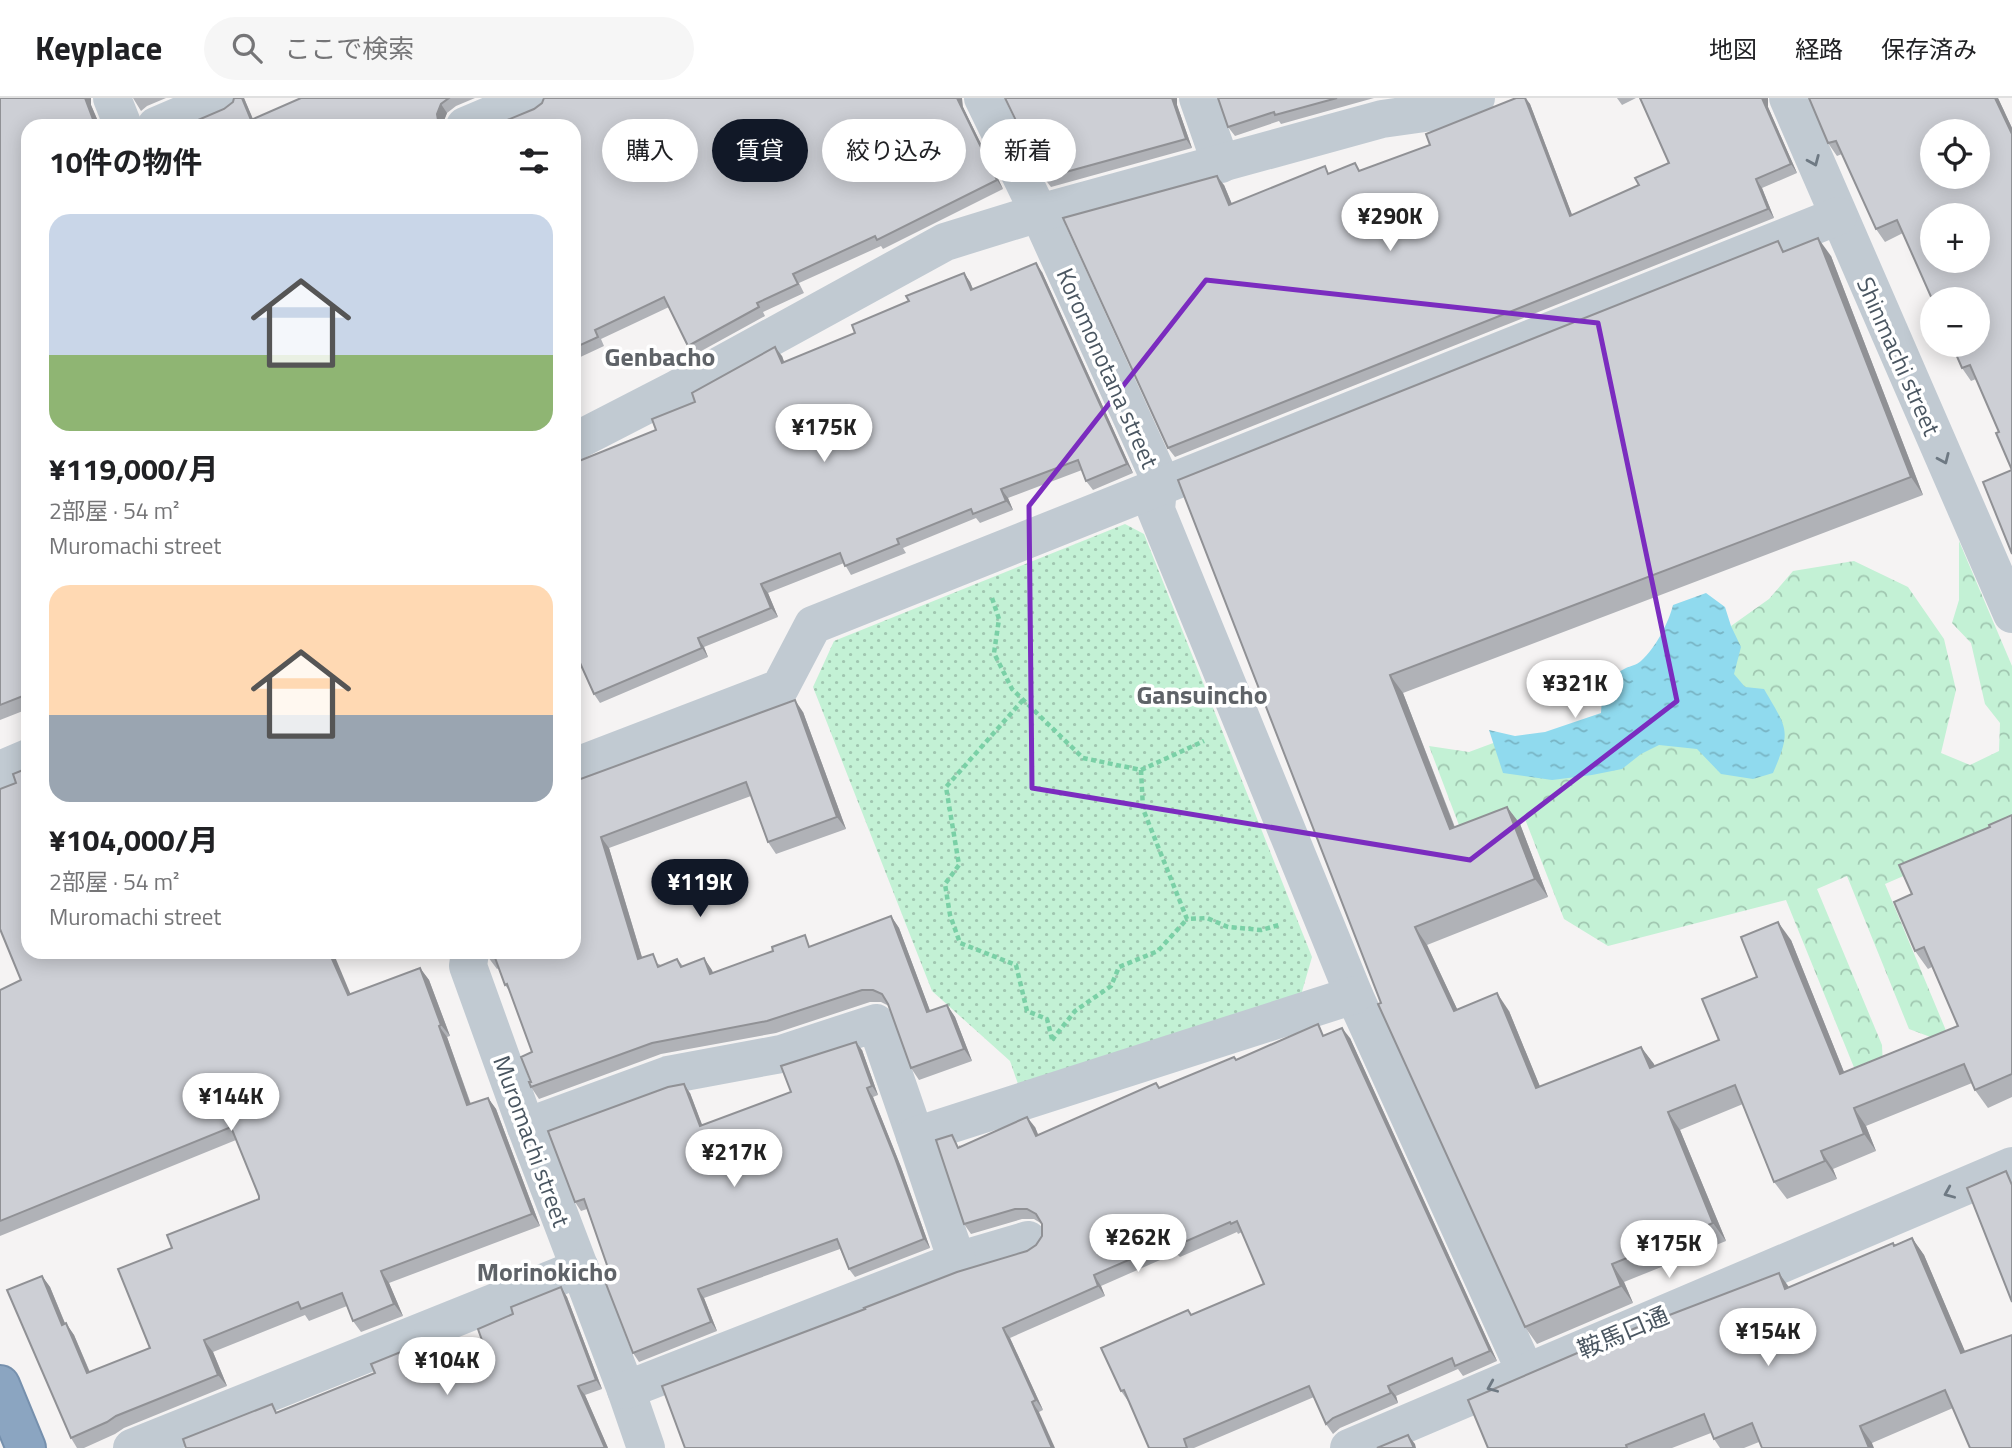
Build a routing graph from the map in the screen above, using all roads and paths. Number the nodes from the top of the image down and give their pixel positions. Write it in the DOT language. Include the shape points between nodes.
graph roads {
  1 [pos="112,98"];
  2 [pos="221,98"];
  3 [pos="531,98"];
  4 [pos="983,98"];
  5 [pos="1198,98"];
  6 [pos="1476,98"];
  7 [pos="1788,98"];
  8 [pos="1408,107"];
  9 [pos="120,119"];
  10 [pos="172,119"];
  11 [pos="482,119"];
  12 [pos="1221,164"];
  13 [pos="1039,213"];
  14 [pos="1838,216"];
  15 [pos="581,438"];
  16 [pos="1158,487"];
  17 [pos="989,590"];
  18 [pos="2012,614"];
  19 [pos="1023,700"];
  20 [pos="1243,724"];
  21 [pos="21,761"];
  22 [pos="581,763"];
  23 [pos="0,770"];
  24 [pos="1141,770"];
  25 [pos="1319,909"];
  26 [pos="1187,919"];
  27 [pos="469,959"];
  28 [pos="1354,995"];
  29 [pos="1052,1039"];
  30 [pos="1067,1087"];
  31 [pos="526,1127"];
  32 [pos="915,1136"];
  33 [pos="2012,1166"];
  34 [pos="1028,1240"];
  35 [pos="957,1261"];
  36 [pos="580,1268"];
  37 [pos="1526,1373"];
  38 [pos="0,1385"];
  39 [pos="626,1390"];
  40 [pos="26,1448"];
  41 [pos="132,1448"];
  42 [pos="646,1448"];
  43 [pos="1349,1448"];
  1 -- 9 [label="street"];
  2 -- 10 [label="street"];
  3 -- 11 [label="street"];
  4 -- 13 [label="street, Koromonotana street"];
  5 -- 12 [label="street"];
  6 -- 8 [label="street" via="1447,110"];
  7 -- 14 [label="street, Shinmachi street, one-way"];
  8 -- 12 [label="street" via="1382,119"];
  12 -- 13 [label="street"];
  13 -- 15 [label="street" via="945,242"];
  13 -- 16 [label="street, Koromonotana street" via="1156,471"];
  14 -- 16 [label="street"];
  14 -- 18 [label="street, Shinmachi street, one-way"];
  16 -- 20 [label="street, Koromonotana street" via="1156,510"];
  16 -- 22 [label="street" via="813,625 780,688"];
  17 -- 19 [label="path" via="999,619 994,653 1012,689"];
  19 -- 24 [label="path" via="1083,758"];
  19 -- 29 [label="path" via="946,787 958,865 945,884 960,943 1016,965 1027,1011 1047,1019"];
  20 -- 24 [label="path"];
  20 -- 25 [label="street, Koromonotana street"];
  21 -- 23 [label="street"];
  24 -- 26 [label="path" via="1143,808"];
  25 -- 26 [label="path" via="1261,930 1228,927 1207,918"];
  25 -- 28 [label="street, Koromonotana street"];
  26 -- 29 [label="path" via="1158,951 1119,967 1111,986 1075,1010"];
  27 -- 31 [label="street, Muromachi street"];
  28 -- 30 [label="street"];
  28 -- 37 [label="street, Koromonotana street"];
  29 -- 30 [label="path"];
  30 -- 32 [label="street"];
  31 -- 32 [label="street" via="668,1075 781,1054 876,1023"];
  31 -- 36 [label="street, Muromachi street"];
  32 -- 35 [label="street"];
  33 -- 37 [label="street, 鞍馬口通, one-way"];
  34 -- 35 [label="street"];
  35 -- 39 [label="street"];
  36 -- 39 [label="street, Muromachi street"];
  36 -- 41 [label="street"];
  37 -- 43 [label="street, 鞍馬口通, one-way"];
  38 -- 40 [label="highway"];
  39 -- 42 [label="street, Muromachi street"];
}
